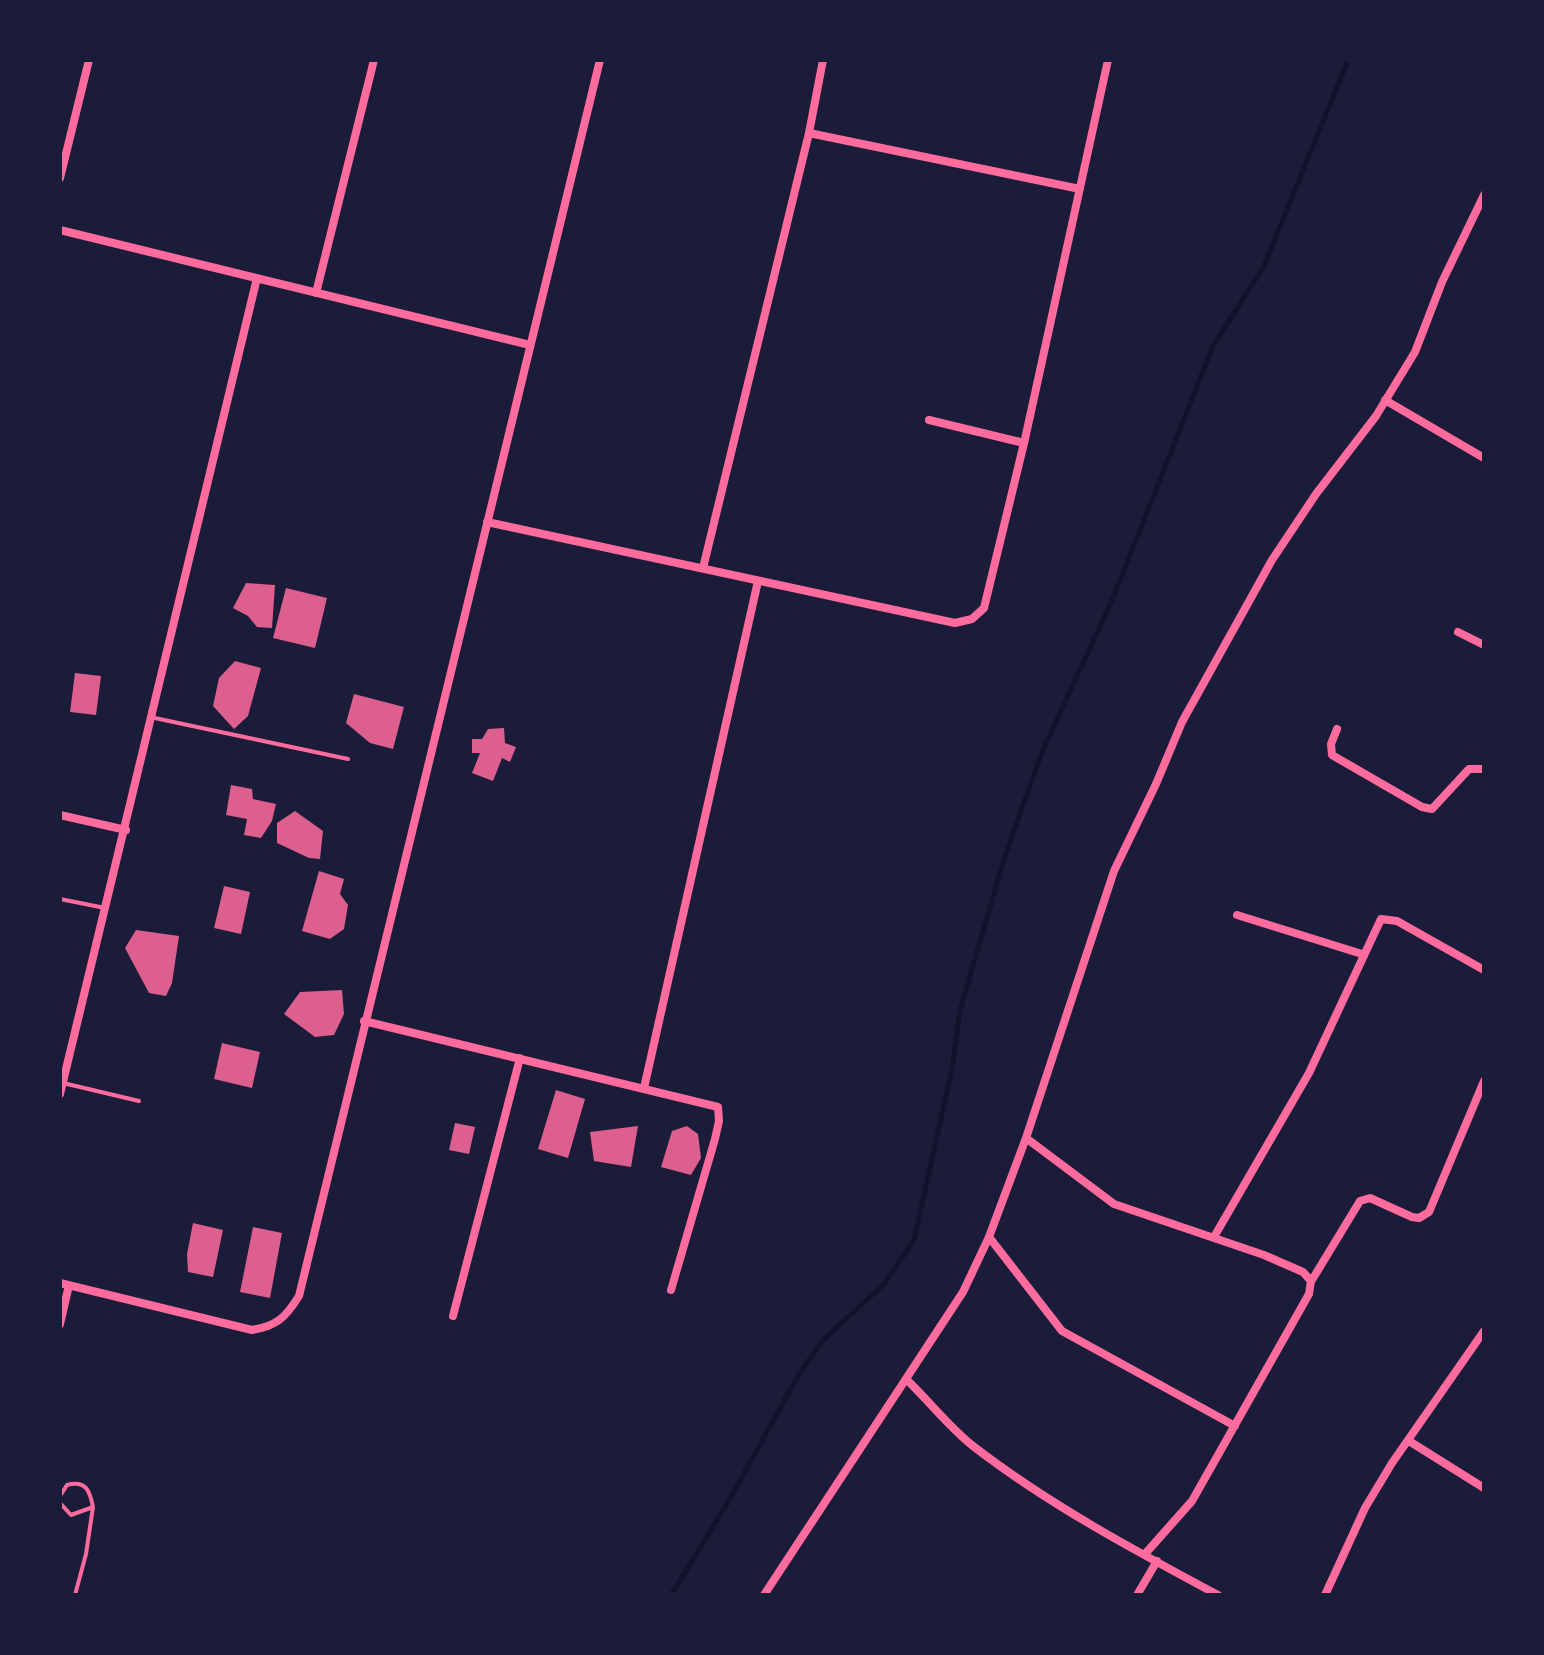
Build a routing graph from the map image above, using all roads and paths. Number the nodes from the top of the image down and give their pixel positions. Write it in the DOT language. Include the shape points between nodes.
graph roads {
  1 [pos="89,60"];
  2 [pos="374,60"];
  3 [pos="600,60"];
  4 [pos="823,60"];
  5 [pos="1108,60"];
  6 [pos="808,133"];
  7 [pos="60,178"];
  8 [pos="1080,189"];
  9 [pos="1484,194"];
  10 [pos="60,230"];
  11 [pos="257,278"];
  12 [pos="316,293"];
  13 [pos="530,345"];
  14 [pos="1386,400"];
  15 [pos="929,420"];
  16 [pos="1025,441"];
  17 [pos="1484,458"];
  18 [pos="486,522"];
  19 [pos="702,568"];
  20 [pos="758,581"];
  21 [pos="1458,632"];
  22 [pos="1484,645"];
  23 [pos="150,718"];
  24 [pos="1337,729"];
  25 [pos="348,759"];
  26 [pos="1484,769"];
  27 [pos="60,815"];
  28 [pos="126,830"];
  29 [pos="60,899"];
  30 [pos="105,908"];
  31 [pos="1238,915"];
  32 [pos="1362,954"];
  33 [pos="1484,970"];
  34 [pos="364,1021"];
  35 [pos="520,1058"];
  36 [pos="1484,1081"];
  37 [pos="63,1082"];
  38 [pos="644,1088"];
  39 [pos="60,1094"];
  40 [pos="138,1101"];
  41 [pos="1026,1138"];
  42 [pos="989,1237"];
  43 [pos="1214,1237"];
  44 [pos="1311,1281"];
  45 [pos="64,1284"];
  46 [pos="671,1290"];
  47 [pos="453,1316"];
  48 [pos="60,1324"];
  49 [pos="1484,1331"];
  50 [pos="906,1380"];
  51 [pos="1235,1426"];
  52 [pos="1409,1440"];
  53 [pos="1484,1488"];
  54 [pos="60,1496"];
  55 [pos="93,1507"];
  56 [pos="1145,1554"];
  57 [pos="1157,1561"];
  58 [pos="75,1595"];
  59 [pos="764,1595"];
  60 [pos="1138,1595"];
  61 [pos="1218,1595"];
  62 [pos="1325,1595"];
  1 -- 7 [label="street"];
  2 -- 12 [label="street"];
  3 -- 13 [label="street"];
  4 -- 6 [label="street"];
  5 -- 8 [label="street"];
  6 -- 8 [label="street"];
  6 -- 19 [label="street"];
  8 -- 16 [label="street"];
  9 -- 14 [label="street" via="1415,352"];
  10 -- 11 [label="street"];
  11 -- 12 [label="street"];
  11 -- 23 [label="street"];
  12 -- 13 [label="street"];
  13 -- 18 [label="street"];
  14 -- 17 [label="street"];
  14 -- 41 [label="street" via="1272,560 1182,722 1114,871"];
  15 -- 16 [label="street"];
  16 -- 20 [label="street" via="984,608 972,619 955,623"];
  18 -- 19 [label="street"];
  18 -- 34 [label="street"];
  19 -- 20 [label="street"];
  20 -- 38 [label="street"];
  21 -- 22 [label="street"];
  23 -- 25 [label="lane"];
  23 -- 28 [label="street"];
  24 -- 26 [label="street" via="1332,755 1422,807 1432,809 1470,769"];
  27 -- 28 [label="street"];
  28 -- 30 [label="street"];
  29 -- 30 [label="lane"];
  30 -- 37 [label="street"];
  31 -- 32 [label="street"];
  32 -- 33 [label="street" via="1386,917"];
  32 -- 43 [label="street" via="1309,1073"];
  34 -- 35 [label="street"];
  34 -- 45 [label="street" via="299,1296 286,1317 252,1330"];
  35 -- 38 [label="street"];
  35 -- 47 [label="street"];
  36 -- 44 [label="street" via="1429,1212 1412,1217 1370,1198 1360,1201"];
  37 -- 39 [label="street"];
  37 -- 40 [label="lane"];
  38 -- 46 [label="street" via="718,1107 720,1121"];
  41 -- 42 [label="street"];
  41 -- 43 [label="street" via="1114,1204"];
  42 -- 50 [label="street" via="963,1292"];
  42 -- 51 [label="street" via="1062,1331"];
  43 -- 44 [label="street"];
  44 -- 51 [label="street"];
  45 -- 48 [label="street"];
  49 -- 52 [label="street"];
  50 -- 56 [label="street" via="968,1442 1014,1476"];
  50 -- 59 [label="street"];
  51 -- 56 [label="street" via="1192,1501"];
  52 -- 53 [label="street"];
  52 -- 62 [label="street" via="1366,1508"];
  54 -- 55 [label="lane" via="71,1515"];
  54 -- 55 [label="lane" via="67,1485 85,1485"];
  55 -- 58 [label="lane"];
  56 -- 57 [label="street"];
  57 -- 60 [label="street"];
  57 -- 61 [label="street"];
}
